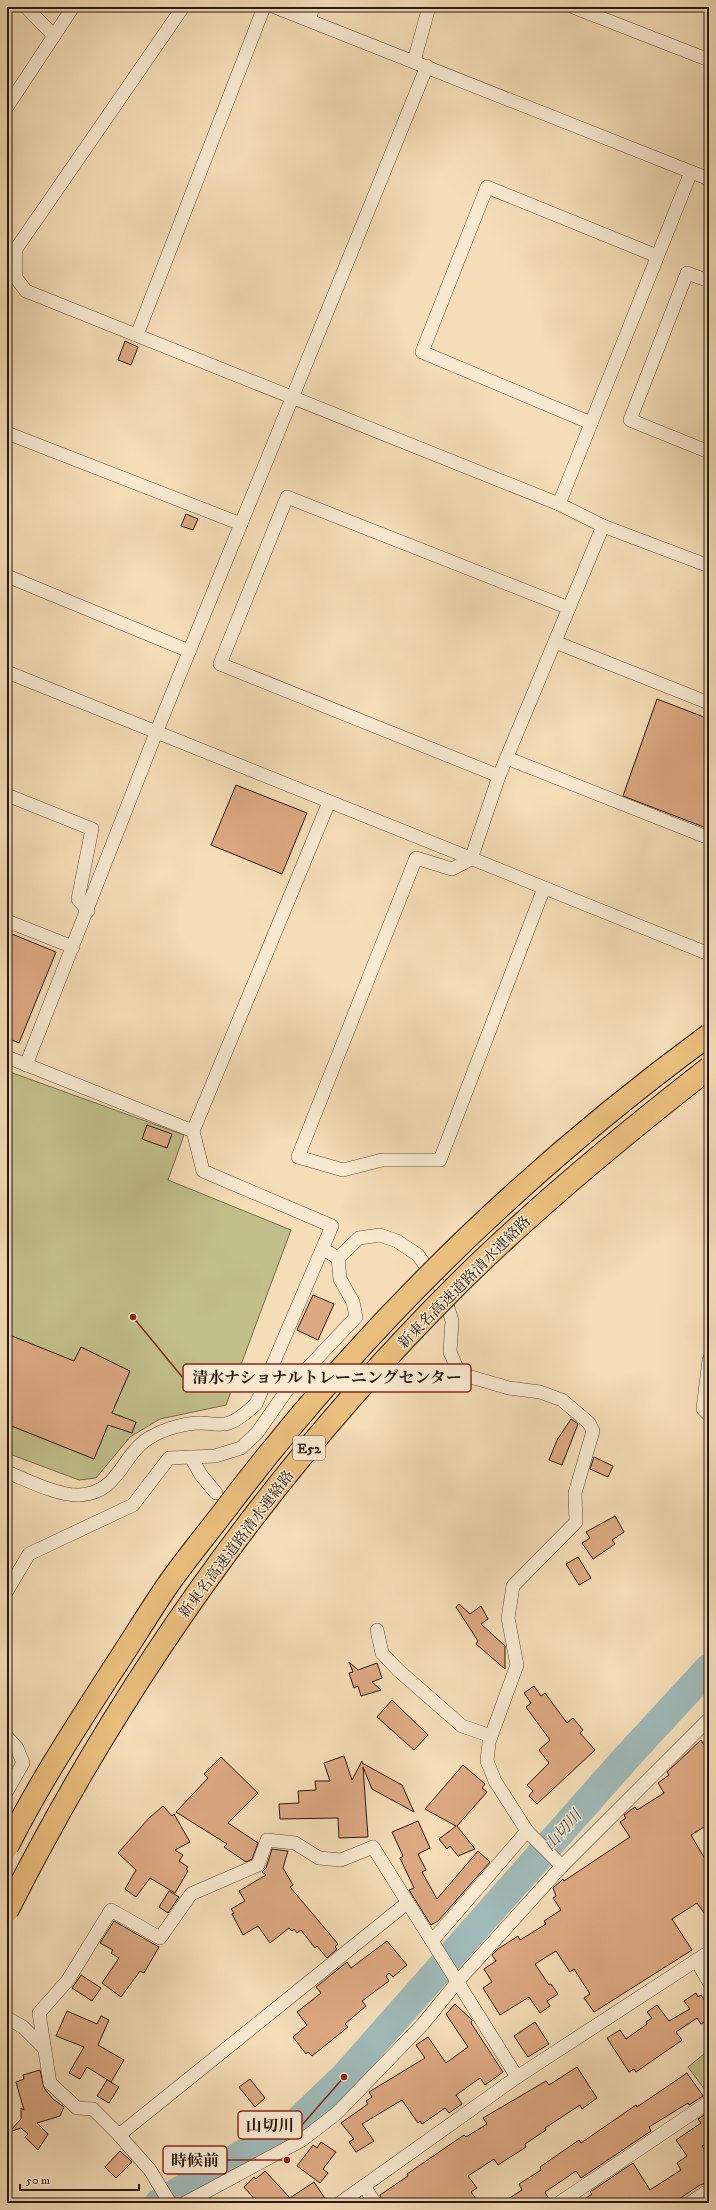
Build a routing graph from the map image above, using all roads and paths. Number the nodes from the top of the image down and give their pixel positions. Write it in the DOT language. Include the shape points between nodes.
graph roads {
  1 [pos="26,7"];
  2 [pos="73,7"];
  3 [pos="183,7"];
  4 [pos="264,7"];
  5 [pos="275,7"];
  6 [pos="313,7"];
  7 [pos="429,7"];
  8 [pos="573,7"];
  9 [pos="309,20"];
  10 [pos="54,36"];
  11 [pos="709,60"];
  12 [pos="414,61"];
  13 [pos="427,66"];
  14 [pos="7,107"];
  15 [pos="691,172"];
  16 [pos="709,179"];
  17 [pos="657,256"];
  18 [pos="709,281"];
  19 [pos="137,335"];
  20 [pos="292,399"];
  21 [pos="591,423"];
  22 [pos="7,433"];
  23 [pos="709,452"];
  24 [pos="559,504"];
  25 [pos="241,524"];
  26 [pos="603,526"];
  27 [pos="709,566"];
  28 [pos="7,576"];
  29 [pos="569,608"];
  30 [pos="555,642"];
  31 [pos="189,651"];
  32 [pos="7,672"];
  33 [pos="709,703"];
  34 [pos="156,733"];
  35 [pos="507,758"];
  36 [pos="499,776"];
  37 [pos="7,795"];
  38 [pos="329,802"];
  39 [pos="709,838"];
  40 [pos="471,859"];
  41 [pos="544,888"];
  42 [pos="88,911"];
  43 [pos="7,920"];
  44 [pos="73,947"];
  45 [pos="709,954"];
  46 [pos="709,1035"];
  47 [pos="7,1057"];
  48 [pos="26,1065"];
  49 [pos="709,1068"];
  50 [pos="193,1131"];
  51 [pos="323,1249"];
  52 [pos="338,1258"];
  53 [pos="709,1360"];
  54 [pos="709,1415"];
  55 [pos="192,1459"];
  56 [pos="7,1472"];
  57 [pos="216,1493"];
  58 [pos="7,1591"];
  59 [pos="377,1630"];
  60 [pos="709,1718"];
  61 [pos="490,1736"];
  62 [pos="7,1737"];
  63 [pos="7,1791"];
  64 [pos="528,1833"];
  65 [pos="7,1847"];
  66 [pos="558,1863"];
  67 [pos="408,1903"];
  68 [pos="7,1910"];
  69 [pos="434,1944"];
  70 [pos="709,1952"];
  71 [pos="696,1960"];
  72 [pos="456,1977"];
  73 [pos="709,1982"];
  74 [pos="7,2018"];
  75 [pos="44,2048"];
  76 [pos="517,2077"];
  77 [pos="709,2102"];
  78 [pos="119,2135"];
  79 [pos="364,2186"];
  80 [pos="709,2190"];
  81 [pos="169,2202"];
  82 [pos="185,2203"];
  83 [pos="340,2203"];
  84 [pos="375,2203"];
  85 [pos="559,2203"];
  86 [pos="690,2203"];
  1 -- 10 [label="street"];
  2 -- 10 [label="street"];
  3 -- 19 [label="street" via="16,250 16,278 26,291"];
  4 -- 19 [label="street"];
  5 -- 9 [label="street"];
  6 -- 9 [label="street"];
  7 -- 12 [label="street"];
  8 -- 11 [label="street"];
  9 -- 12 [label="street"];
  10 -- 14 [label="street"];
  12 -- 13 [label="street"];
  13 -- 15 [label="street"];
  13 -- 20 [label="street"];
  15 -- 16 [label="street"];
  15 -- 17 [label="street"];
  17 -- 21 [label="street"];
  17 -- 21 [label="street" via="487,187 484,194 422,352"];
  18 -- 23 [label="street" via="688,273 630,420"];
  19 -- 20 [label="street"];
  20 -- 24 [label="street"];
  20 -- 25 [label="street"];
  21 -- 24 [label="street"];
  22 -- 25 [label="street"];
  24 -- 26 [label="street"];
  25 -- 31 [label="street"];
  26 -- 27 [label="street"];
  26 -- 29 [label="street"];
  28 -- 31 [label="street"];
  29 -- 30 [label="street"];
  29 -- 36 [label="street" via="287,497 220,664"];
  30 -- 33 [label="street"];
  30 -- 35 [label="street"];
  31 -- 34 [label="street"];
  32 -- 34 [label="street"];
  34 -- 38 [label="street"];
  34 -- 42 [label="street"];
  35 -- 36 [label="street"];
  35 -- 39 [label="street"];
  36 -- 40 [label="street"];
  37 -- 42 [label="street" via="92,829 78,899"];
  38 -- 40 [label="street"];
  38 -- 50 [label="street"];
  40 -- 41 [label="street"];
  40 -- 41 [label="street" via="452,869 416,858 298,1157 343,1170 382,1160 440,1160"];
  41 -- 45 [label="street"];
  42 -- 44 [label="street"];
  43 -- 44 [label="street"];
  44 -- 48 [label="street"];
  46 -- 65 [label="highway, 新東名高速道路清水連絡路 / E52, bridge" via="644,1083 546,1165 441,1264 337,1372 254,1472 164,1590 72,1734"];
  47 -- 48 [label="street"];
  48 -- 50 [label="street"];
  49 -- 68 [label="highway, 新東名高速道路清水連絡路 / E52, bridge" via="564,1186 460,1282 357,1391 300,1459 222,1558 162,1642 95,1748"];
  50 -- 51 [label="street" via="203,1171 332,1226"];
  51 -- 52 [label="street"];
  51 -- 56 [label="street" via="256,1404 245,1414 228,1423 178,1426 149,1438 130,1456 117,1477 100,1490 79,1495 55,1491"];
  52 -- 55 [label="street" via="340,1279 353,1302 356,1317 287,1390 257,1433 241,1448 215,1456"];
  52 -- 61 [label="street" via="359,1238 380,1235 397,1241 418,1255 444,1291 452,1321 450,1352 456,1366 464,1375 509,1388 540,1392 562,1400 589,1423 593,1431 575,1493 576,1522 513,1586 508,1618 517,1665"];
  53 -- 54 [label="street" via="703,1409"];
  55 -- 57 [label="street"];
  55 -- 58 [label="street" via="169,1458 133,1505 29,1554"];
  59 -- 61 [label="street" via="382,1653 398,1670 462,1726"];
  60 -- 66 [label="street"];
  61 -- 64 [label="street" via="487,1760 495,1781"];
  62 -- 63 [label="street" via="17,1748 22,1763"];
  64 -- 66 [label="street"];
  64 -- 69 [label="street"];
  66 -- 72 [label="street"];
  67 -- 69 [label="street"];
  67 -- 75 [label="street" via="373,1848 341,1860 319,1858 295,1843 266,1840 258,1865 191,1894 160,1938 111,1910 68,1980 39,2013"];
  67 -- 78 [label="street"];
  69 -- 72 [label="street"];
  70 -- 71 [label="street"];
  71 -- 73 [label="street"];
  71 -- 76 [label="street"];
  72 -- 76 [label="street"];
  72 -- 82 [label="street" via="423,2024 337,2113 302,2140"];
  74 -- 75 [label="street" via="22,2027"];
  75 -- 78 [label="street" via="50,2083 77,2108 93,2109"];
  76 -- 79 [label="street"];
  77 -- 85 [label="street"];
  78 -- 81 [label="street" via="150,2170"];
  79 -- 83 [label="street"];
  79 -- 84 [label="street"];
  80 -- 86 [label="street"];
}
